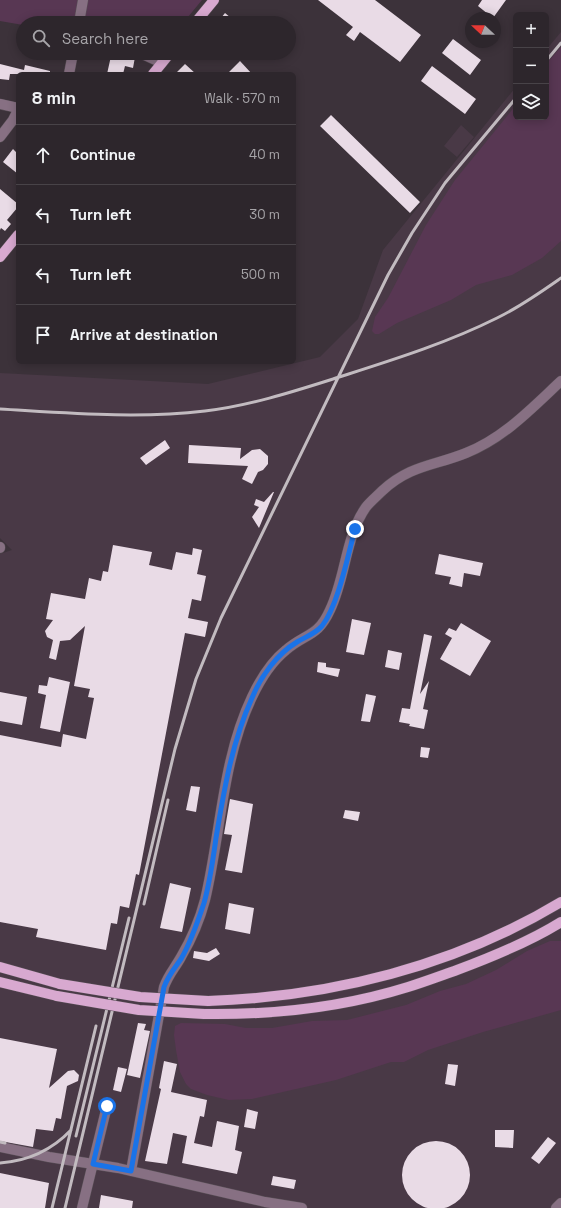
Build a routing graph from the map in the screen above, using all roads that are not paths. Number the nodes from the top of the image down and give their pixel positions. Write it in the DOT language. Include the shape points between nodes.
graph roads {
  1 [pos="83,0"];
  2 [pos="214,0"];
  3 [pos="80,16"];
  4 [pos="201,16"];
  5 [pos="72,60"];
  6 [pos="155,60"];
  7 [pos="164,60"];
  8 [pos="162,63"];
  9 [pos="69,72"];
  10 [pos="155,72"];
  11 [pos="0,104"];
  12 [pos="16,108"];
  13 [pos="16,113"];
  14 [pos="0,137"];
  15 [pos="16,237"];
  16 [pos="0,257"];
  17 [pos="561,381"];
  18 [pos="561,902"];
  19 [pos="561,922"];
  20 [pos="0,967"];
  21 [pos="0,982"];
  22 [pos="107,1106"];
  23 [pos="0,1148"];
  24 [pos="93,1164"];
  25 [pos="131,1171"];
  26 [pos="561,1204"];
  27 [pos="82,1208"];
  28 [pos="302,1208"];
  29 [pos="556,1208"];
  1 -- 3 [label="street"];
  2 -- 4 [label="main road"];
  5 -- 9 [label="street"];
  6 -- 8 [label="street"];
  7 -- 8 [label="main road"];
  8 -- 10 [label="main road"];
  11 -- 12 [label="street"];
  13 -- 14 [label="street"];
  15 -- 16 [label="main road"];
  17 -- 25 [label="street" via="503,433 466,453 404,474 366,507 355,529 331,608 322,626 309,637 284,651 268,669 252,696 238,733 226,780 204,902 181,958 168,976 164,987"];
  18 -- 20 [label="main road, bridge" via="480,943 400,972 313,991 235,1000 140,997 60,984"];
  19 -- 21 [label="main road, bridge" via="518,945 476,963 407,988 312,1008 231,1014 139,1010 57,996"];
  22 -- 24 [label="street"];
  23 -- 24 [label="street"];
  24 -- 25 [label="street"];
  24 -- 27 [label="street"];
  25 -- 28 [label="street"];
  26 -- 29 [label="street"];
}
